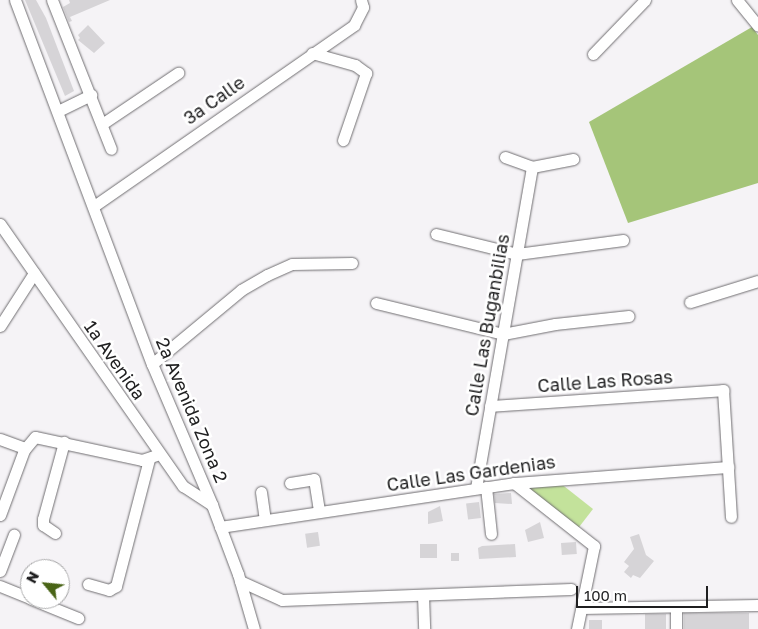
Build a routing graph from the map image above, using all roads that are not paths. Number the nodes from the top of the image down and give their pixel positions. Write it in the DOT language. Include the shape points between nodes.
graph roads {
  1 [pos="15,0"];
  2 [pos="52,0"];
  3 [pos="362,0"];
  4 [pos="645,0"];
  5 [pos="737,0"];
  6 [pos="758,26"];
  7 [pos="312,54"];
  8 [pos="593,54"];
  9 [pos="178,73"];
  10 [pos="91,95"];
  11 [pos="58,111"];
  12 [pos="102,124"];
  13 [pos="343,140"];
  14 [pos="111,149"];
  15 [pos="505,157"];
  16 [pos="573,160"];
  17 [pos="532,167"];
  18 [pos="94,206"];
  19 [pos="2,231"];
  20 [pos="436,234"];
  21 [pos="623,240"];
  22 [pos="517,254"];
  23 [pos="352,263"];
  24 [pos="34,273"];
  25 [pos="758,280"];
  26 [pos="690,302"];
  27 [pos="376,303"];
  28 [pos="629,316"];
  29 [pos="0,326"];
  30 [pos="503,334"];
  31 [pos="152,364"];
  32 [pos="490,406"];
  33 [pos="0,439"];
  34 [pos="64,442"];
  35 [pos="25,448"];
  36 [pos="154,456"];
  37 [pos="728,467"];
  38 [pos="290,483"];
  39 [pos="514,483"];
  40 [pos="481,488"];
  41 [pos="261,492"];
  42 [pos="212,505"];
  43 [pos="319,512"];
  44 [pos="0,515"];
  45 [pos="731,517"];
  46 [pos="265,520"];
  47 [pos="220,527"];
  48 [pos="55,533"];
  49 [pos="491,534"];
  50 [pos="14,535"];
  51 [pos="0,571"];
  52 [pos="240,582"];
  53 [pos="88,584"];
  54 [pos="0,586"];
  55 [pos="571,589"];
  56 [pos="20,594"];
  57 [pos="423,595"];
  58 [pos="758,605"];
  59 [pos="676,607"];
  60 [pos="581,608"];
  61 [pos="56,609"];
  62 [pos="251,617"];
  63 [pos="78,618"];
  64 [pos="242,629"];
  65 [pos="254,629"];
  66 [pos="424,629"];
  67 [pos="577,629"];
  68 [pos="676,629"];
  1 -- 11 [label="street, 2a Avenida Zona 2"];
  2 -- 10 [label="street"];
  3 -- 7 [label="street, 3a Calle" via="363,7 354,25"];
  4 -- 8 [label="street"];
  5 -- 6 [label="street"];
  7 -- 13 [label="street" via="355,65 366,73"];
  7 -- 18 [label="street, 3a Calle"];
  9 -- 12 [label="street"];
  10 -- 11 [label="street"];
  10 -- 12 [label="street"];
  11 -- 18 [label="street, 2a Avenida Zona 2"];
  12 -- 14 [label="street"];
  15 -- 17 [label="street"];
  16 -- 17 [label="street"];
  17 -- 22 [label="street, Calle Las Buganbilias"];
  18 -- 31 [label="street, 2a Avenida Zona 2"];
  19 -- 24 [label="street, 1a Avenida"];
  20 -- 22 [label="street"];
  21 -- 22 [label="street"];
  22 -- 30 [label="street, Calle Las Buganbilias"];
  23 -- 31 [label="street" via="292,264 267,274 241,290"];
  24 -- 29 [label="street"];
  24 -- 36 [label="street, 1a Avenida"];
  25 -- 26 [label="street"];
  27 -- 30 [label="street"];
  28 -- 30 [label="street" via="555,324"];
  30 -- 32 [label="street, Calle Las Buganbilias"];
  31 -- 42 [label="street, 2a Avenida Zona 2"];
  32 -- 37 [label="street, Calle Las Rosas" via="723,390"];
  32 -- 40 [label="street, Calle Las Buganbilias"];
  33 -- 35 [label="street"];
  34 -- 35 [label="street" via="35,437"];
  34 -- 36 [label="street"];
  34 -- 48 [label="street" via="43,519 43,525"];
  35 -- 44 [label="street"];
  36 -- 42 [label="street, 1a Avenida" via="183,486"];
  36 -- 53 [label="street" via="116,586 109,590"];
  37 -- 39 [label="street, Calle Las Gardenias"];
  37 -- 45 [label="street"];
  38 -- 43 [label="street" via="314,479"];
  39 -- 40 [label="street, Calle Las Gardenias"];
  39 -- 60 [label="street" via="594,546"];
  40 -- 43 [label="street, Calle Las Gardenias"];
  40 -- 49 [label="street, Calle Las Buganbilias"];
  41 -- 46 [label="street"];
  42 -- 47 [label="street, 2a Avenida Zona 2"];
  43 -- 46 [label="street, Calle Las Gardenias"];
  46 -- 47 [label="street, Calle Las Gardenias"];
  47 -- 52 [label="street, 2a Avenida Zona 2"];
  50 -- 51 [label="street"];
  52 -- 57 [label="street" via="282,600"];
  52 -- 62 [label="street, 2a Avenida Zona 2"];
  54 -- 56 [label="street"];
  55 -- 57 [label="street"];
  57 -- 66 [label="street"];
  58 -- 59 [label="street"];
  59 -- 60 [label="street"];
  59 -- 68 [label="street"];
  60 -- 67 [label="street"];
  61 -- 63 [label="street"];
  62 -- 64 [label="street"];
  62 -- 65 [label="street, 2a Avenida Zona 2"];
}
